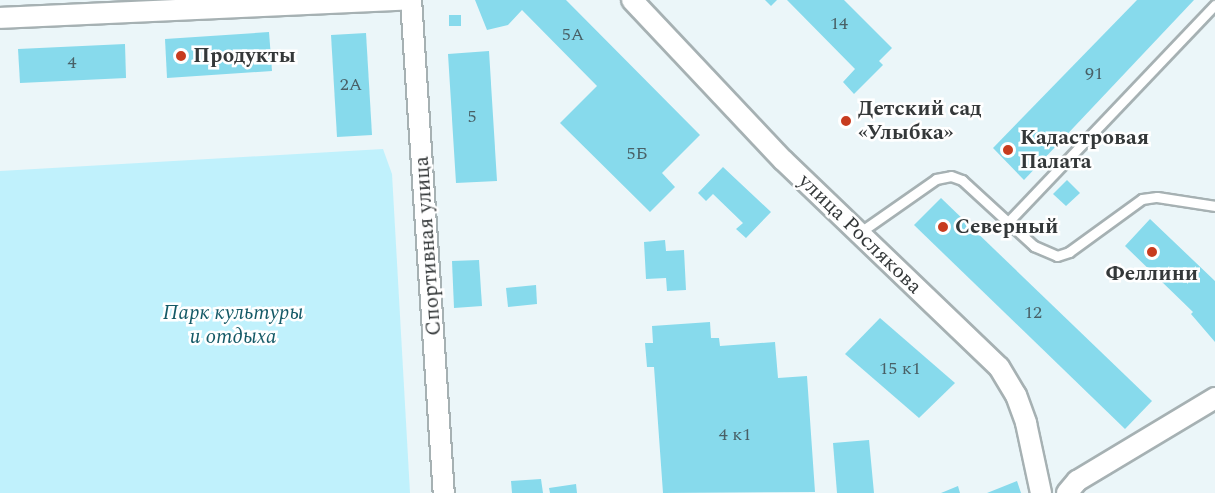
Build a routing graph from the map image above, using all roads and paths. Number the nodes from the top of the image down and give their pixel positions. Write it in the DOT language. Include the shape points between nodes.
graph roads {
  1 [pos="402,0"];
  2 [pos="411,0"];
  3 [pos="636,1"];
  4 [pos="1215,5"];
  5 [pos="0,18"];
  6 [pos="1215,206"];
  7 [pos="1008,222"];
  8 [pos="859,233"];
  9 [pos="1215,398"];
  10 [pos="1037,473"];
  11 [pos="1072,487"];
  12 [pos="444,493"];
  13 [pos="1041,493"];
  1 -- 5 [label="street"];
  2 -- 12 [label="street, Спортивная улица"];
  3 -- 8 [label="street, улица Рослякова" via="783,160"];
  4 -- 7 [label="lane"];
  6 -- 7 [label="lane" via="1157,197 1142,199 1070,252 1057,256 1040,250"];
  7 -- 8 [label="lane" via="962,180 951,176 936,179"];
  8 -- 10 [label="street, улица Рослякова" via="999,367 1016,395"];
  9 -- 11 [label="street"];
  10 -- 11 [label="street"];
  10 -- 13 [label="street, улица Рослякова"];
}
